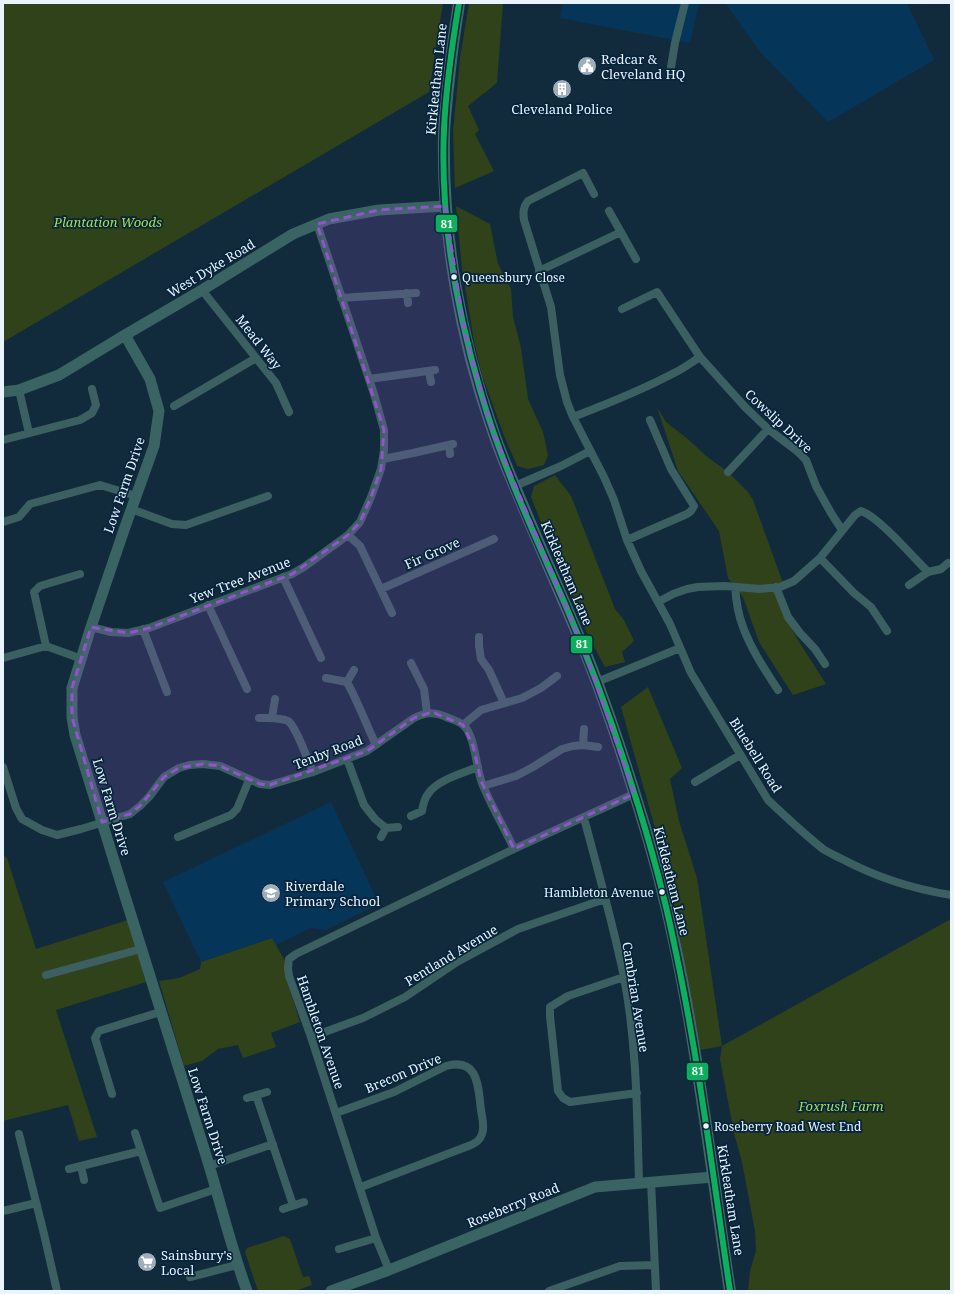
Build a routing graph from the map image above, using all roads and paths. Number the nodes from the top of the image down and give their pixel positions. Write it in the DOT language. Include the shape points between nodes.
graph roads {
  1 [pos="459,3"];
  2 [pos="685,3"];
  3 [pos="670,73"];
  4 [pos="594,194"];
  5 [pos="445,206"];
  6 [pos="609,211"];
  7 [pos="317,224"];
  8 [pos="621,232"];
  9 [pos="636,259"];
  10 [pos="539,271"];
  11 [pos="202,290"];
  12 [pos="407,293"];
  13 [pos="416,293"];
  14 [pos="341,298"];
  15 [pos="408,304"];
  16 [pos="622,309"];
  17 [pos="124,334"];
  18 [pos="700,357"];
  19 [pos="256,358"];
  20 [pos="369,379"];
  21 [pos="431,382"];
  22 [pos="92,389"];
  23 [pos="19,390"];
  24 [pos="3,392"];
  25 [pos="174,406"];
  26 [pos="289,412"];
  27 [pos="573,417"];
  28 [pos="650,420"];
  29 [pos="768,429"];
  30 [pos="30,433"];
  31 [pos="3,440"];
  32 [pos="590,450"];
  33 [pos="450,454"];
  34 [pos="383,459"];
  35 [pos="728,472"];
  36 [pos="515,486"];
  37 [pos="136,496"];
  38 [pos="268,496"];
  39 [pos="131,509"];
  40 [pos="3,522"];
  41 [pos="842,530"];
  42 [pos="348,535"];
  43 [pos="494,539"];
  44 [pos="627,540"];
  45 [pos="820,558"];
  46 [pos="948,564"];
  47 [pos="928,572"];
  48 [pos="80,574"];
  49 [pos="283,577"];
  50 [pos="910,585"];
  51 [pos="735,587"];
  52 [pos="776,588"];
  53 [pos="381,589"];
  54 [pos="658,602"];
  55 [pos="208,605"];
  56 [pos="392,613"];
  57 [pos="91,627"];
  58 [pos="143,629"];
  59 [pos="887,631"];
  60 [pos="479,637"];
  61 [pos="46,646"];
  62 [pos="680,648"];
  63 [pos="316,649"];
  64 [pos="308,651"];
  65 [pos="3,658"];
  66 [pos="321,658"];
  67 [pos="82,659"];
  68 [pos="411,663"];
  69 [pos="825,664"];
  70 [pos="354,670"];
  71 [pos="557,676"];
  72 [pos="252,678"];
  73 [pos="326,678"];
  74 [pos="347,682"];
  75 [pos="597,682"];
  76 [pos="778,690"];
  77 [pos="167,692"];
  78 [pos="275,700"];
  79 [pos="504,703"];
  80 [pos="427,713"];
  81 [pos="259,718"];
  82 [pos="272,718"];
  83 [pos="463,725"];
  84 [pos="584,729"];
  85 [pos="376,745"];
  86 [pos="583,745"];
  87 [pos="598,747"];
  88 [pos="740,755"];
  89 [pos="347,760"];
  90 [pos="3,767"];
  91 [pos="478,767"];
  92 [pos="313,772"];
  93 [pos="249,780"];
  94 [pos="695,782"];
  95 [pos="483,786"];
  96 [pos="634,794"];
  97 [pos="411,816"];
  98 [pos="584,818"];
  99 [pos="102,822"];
  100 [pos="398,827"];
  101 [pos="386,828"];
  102 [pos="178,837"];
  103 [pos="381,837"];
  104 [pos="514,850"];
  105 [pos="951,895"];
  106 [pos="605,899"];
  107 [pos="141,949"];
  108 [pos="46,975"];
  109 [pos="624,977"];
  110 [pos="160,1012"];
  111 [pos="311,1037"];
  112 [pos="267,1092"];
  113 [pos="637,1093"];
  114 [pos="112,1094"];
  115 [pos="256,1095"];
  116 [pos="247,1098"];
  117 [pos="336,1113"];
  118 [pos="135,1133"];
  119 [pos="19,1134"];
  120 [pos="273,1144"];
  121 [pos="141,1152"];
  122 [pos="81,1166"];
  123 [pos="209,1166"];
  124 [pos="68,1170"];
  125 [pos="713,1177"];
  126 [pos="84,1180"];
  127 [pos="650,1181"];
  128 [pos="639,1183"];
  129 [pos="361,1187"];
  130 [pos="216,1189"];
  131 [pos="304,1202"];
  132 [pos="36,1203"];
  133 [pos="293,1205"];
  134 [pos="283,1209"];
  135 [pos="3,1212"];
  136 [pos="376,1238"];
  137 [pos="339,1249"];
  138 [pos="237,1265"];
  139 [pos="655,1265"];
  140 [pos="389,1270"];
  141 [pos="190,1277"];
  142 [pos="57,1291"];
  143 [pos="247,1291"];
  144 [pos="334,1291"];
  145 [pos="549,1291"];
  146 [pos="656,1291"];
  147 [pos="730,1291"];
  1 -- 5 [label="main road, Kirkleatham Lane" via="444,134"];
  2 -- 3 [label="street" via="674,43"];
  4 -- 10 [label="street" via="583,173 528,200 524,205 524,220"];
  5 -- 7 [label="street, West Dyke Road" via="379,210 329,219"];
  5 -- 36 [label="main road, Kirkleatham Lane" via="465,333 493,431"];
  6 -- 8 [label="street"];
  7 -- 11 [label="street, West Dyke Road" via="293,234"];
  7 -- 14 [label="street, Yew Tree Avenue"];
  8 -- 9 [label="street"];
  8 -- 10 [label="street"];
  10 -- 27 [label="street" via="551,307 560,375"];
  11 -- 17 [label="street, West Dyke Road"];
  11 -- 19 [label="street, Mead Way"];
  12 -- 13 [label="street"];
  12 -- 14 [label="street"];
  12 -- 15 [label="street"];
  14 -- 20 [label="street, Yew Tree Avenue"];
  16 -- 18 [label="street, Cowslip Drive" via="657,292"];
  17 -- 23 [label="street, West Dyke Road" via="58,375"];
  17 -- 37 [label="street, Low Farm Drive" via="150,380 159,411 154,446"];
  18 -- 27 [label="street" via="675,373"];
  18 -- 29 [label="street, Cowslip Drive"];
  19 -- 25 [label="street"];
  19 -- 26 [label="street, Mead Way" via="276,383"];
  20 -- 21 [label="street" via="432,371"];
  20 -- 34 [label="street, Yew Tree Avenue" via="384,430"];
  22 -- 30 [label="street" via="96,405 92,413 80,420"];
  23 -- 24 [label="street, West Dyke Road"];
  23 -- 30 [label="street"];
  27 -- 32 [label="street"];
  28 -- 44 [label="street" via="671,469 694,506 687,514"];
  29 -- 35 [label="street"];
  29 -- 41 [label="street, Cowslip Drive" via="806,460 816,486"];
  30 -- 31 [label="street"];
  32 -- 36 [label="street"];
  32 -- 44 [label="street" via="614,500"];
  33 -- 34 [label="street" via="451,444"];
  34 -- 42 [label="street, Yew Tree Avenue" via="360,522"];
  36 -- 75 [label="main road, Kirkleatham Lane"];
  37 -- 39 [label="street, Low Farm Drive"];
  37 -- 40 [label="street" via="100,485 30,504 19,517"];
  38 -- 39 [label="street" via="186,525 172,524"];
  39 -- 57 [label="street, Low Farm Drive"];
  41 -- 45 [label="street"];
  41 -- 47 [label="street" via="857,512 866,512"];
  42 -- 49 [label="street, Yew Tree Avenue" via="304,567"];
  42 -- 53 [label="street" via="360,546"];
  43 -- 53 [label="street, Fir Grove"];
  44 -- 54 [label="street"];
  45 -- 52 [label="street" via="794,581"];
  45 -- 59 [label="street" via="871,607"];
  46 -- 47 [label="street" via="941,569"];
  47 -- 50 [label="street"];
  48 -- 61 [label="street" via="40,586 34,592"];
  49 -- 55 [label="street, Yew Tree Avenue"];
  49 -- 63 [label="street"];
  51 -- 52 [label="street"];
  51 -- 54 [label="street" via="687,589"];
  51 -- 76 [label="street" via="743,627"];
  52 -- 69 [label="street" via="788,617"];
  53 -- 56 [label="street"];
  54 -- 62 [label="street, Bluebell Road"];
  55 -- 58 [label="street, Yew Tree Avenue"];
  55 -- 72 [label="street" via="245,686"];
  57 -- 58 [label="street, Yew Tree Avenue" via="128,633"];
  57 -- 67 [label="street, Low Farm Drive"];
  58 -- 77 [label="street"];
  60 -- 79 [label="street" via="481,659"];
  61 -- 65 [label="street"];
  61 -- 67 [label="street"];
  62 -- 75 [label="street"];
  62 -- 88 [label="street, Bluebell Road" via="691,673"];
  63 -- 64 [label="street"];
  63 -- 66 [label="street"];
  67 -- 99 [label="street, Low Farm Drive" via="72,688 72,717 75,735"];
  68 -- 80 [label="street" via="424,689"];
  70 -- 74 [label="street"];
  71 -- 79 [label="street" via="522,698"];
  73 -- 74 [label="street"];
  74 -- 85 [label="street"];
  75 -- 96 [label="main road, Kirkleatham Lane"];
  78 -- 82 [label="street"];
  79 -- 83 [label="street" via="481,710"];
  80 -- 83 [label="street" via="445,716"];
  80 -- 85 [label="street, Tenby Road" via="414,718"];
  81 -- 82 [label="street"];
  82 -- 92 [label="street" via="287,721 294,727"];
  83 -- 91 [label="street" via="470,736"];
  84 -- 86 [label="street"];
  85 -- 89 [label="street, Tenby Road"];
  86 -- 87 [label="street"];
  86 -- 95 [label="street" via="562,749 533,768"];
  88 -- 94 [label="street"];
  88 -- 105 [label="street, Bluebell Road" via="768,800 824,849 856,867 892,881"];
  89 -- 92 [label="street, Tenby Road"];
  89 -- 101 [label="street" via="364,805"];
  90 -- 99 [label="street, Tenby Road" via="16,808 22,819 30,824 57,835"];
  91 -- 95 [label="street"];
  91 -- 97 [label="street" via="435,786 424,800 422,812"];
  92 -- 93 [label="street, Tenby Road" via="270,785"];
  93 -- 99 [label="street, Tenby Road" via="220,766 203,764 179,768 164,777 149,797 130,814"];
  93 -- 102 [label="street" via="232,815"];
  95 -- 104 [label="street"];
  96 -- 98 [label="street, Hambleton Avenue"];
  96 -- 125 [label="main road, Kirkleatham Lane" via="674,945 696,1063"];
  98 -- 104 [label="street, Hambleton Avenue"];
  98 -- 106 [label="street, Cambrian Avenue"];
  99 -- 107 [label="street, Low Farm Drive"];
  100 -- 101 [label="street"];
  101 -- 103 [label="street"];
  104 -- 111 [label="street, Hambleton Avenue" via="289,959 289,976"];
  106 -- 109 [label="street, Cambrian Avenue"];
  106 -- 111 [label="street, Pentland Avenue" via="518,929 457,962 405,997 363,1018"];
  107 -- 108 [label="street"];
  107 -- 110 [label="street, Low Farm Drive"];
  109 -- 113 [label="street, Cambrian Avenue"];
  109 -- 113 [label="street" via="568,996 550,1007 558,1091 570,1102"];
  110 -- 114 [label="street" via="99,1031 95,1038"];
  110 -- 123 [label="street, Low Farm Drive"];
  111 -- 117 [label="street, Hambleton Avenue"];
  112 -- 115 [label="street"];
  113 -- 128 [label="street, Cambrian Avenue"];
  115 -- 116 [label="street"];
  115 -- 120 [label="street"];
  117 -- 129 [label="street, Hambleton Avenue"];
  117 -- 129 [label="street, Brecon Drive" via="394,1092 452,1064 465,1065 475,1074 478,1082 483,1130 479,1140"];
  118 -- 121 [label="street"];
  119 -- 132 [label="street"];
  120 -- 123 [label="street"];
  120 -- 133 [label="street"];
  121 -- 122 [label="street"];
  121 -- 130 [label="street" via="160,1208"];
  122 -- 124 [label="street"];
  122 -- 126 [label="street"];
  123 -- 130 [label="street, Low Farm Drive"];
  125 -- 127 [label="street, Roseberry Road"];
  125 -- 147 [label="main road, Kirkleatham Lane"];
  127 -- 128 [label="street, Roseberry Road"];
  127 -- 139 [label="street"];
  128 -- 140 [label="street, Roseberry Road" via="595,1187"];
  129 -- 136 [label="street, Hambleton Avenue"];
  130 -- 138 [label="street, Low Farm Drive"];
  131 -- 133 [label="street"];
  132 -- 135 [label="street"];
  132 -- 142 [label="street"];
  133 -- 134 [label="street"];
  136 -- 137 [label="street"];
  136 -- 140 [label="street, Hambleton Avenue"];
  138 -- 141 [label="street"];
  138 -- 143 [label="street, Low Farm Drive"];
  139 -- 145 [label="street" via="620,1266"];
  139 -- 146 [label="street"];
  140 -- 144 [label="street, Roseberry Road"];
}
